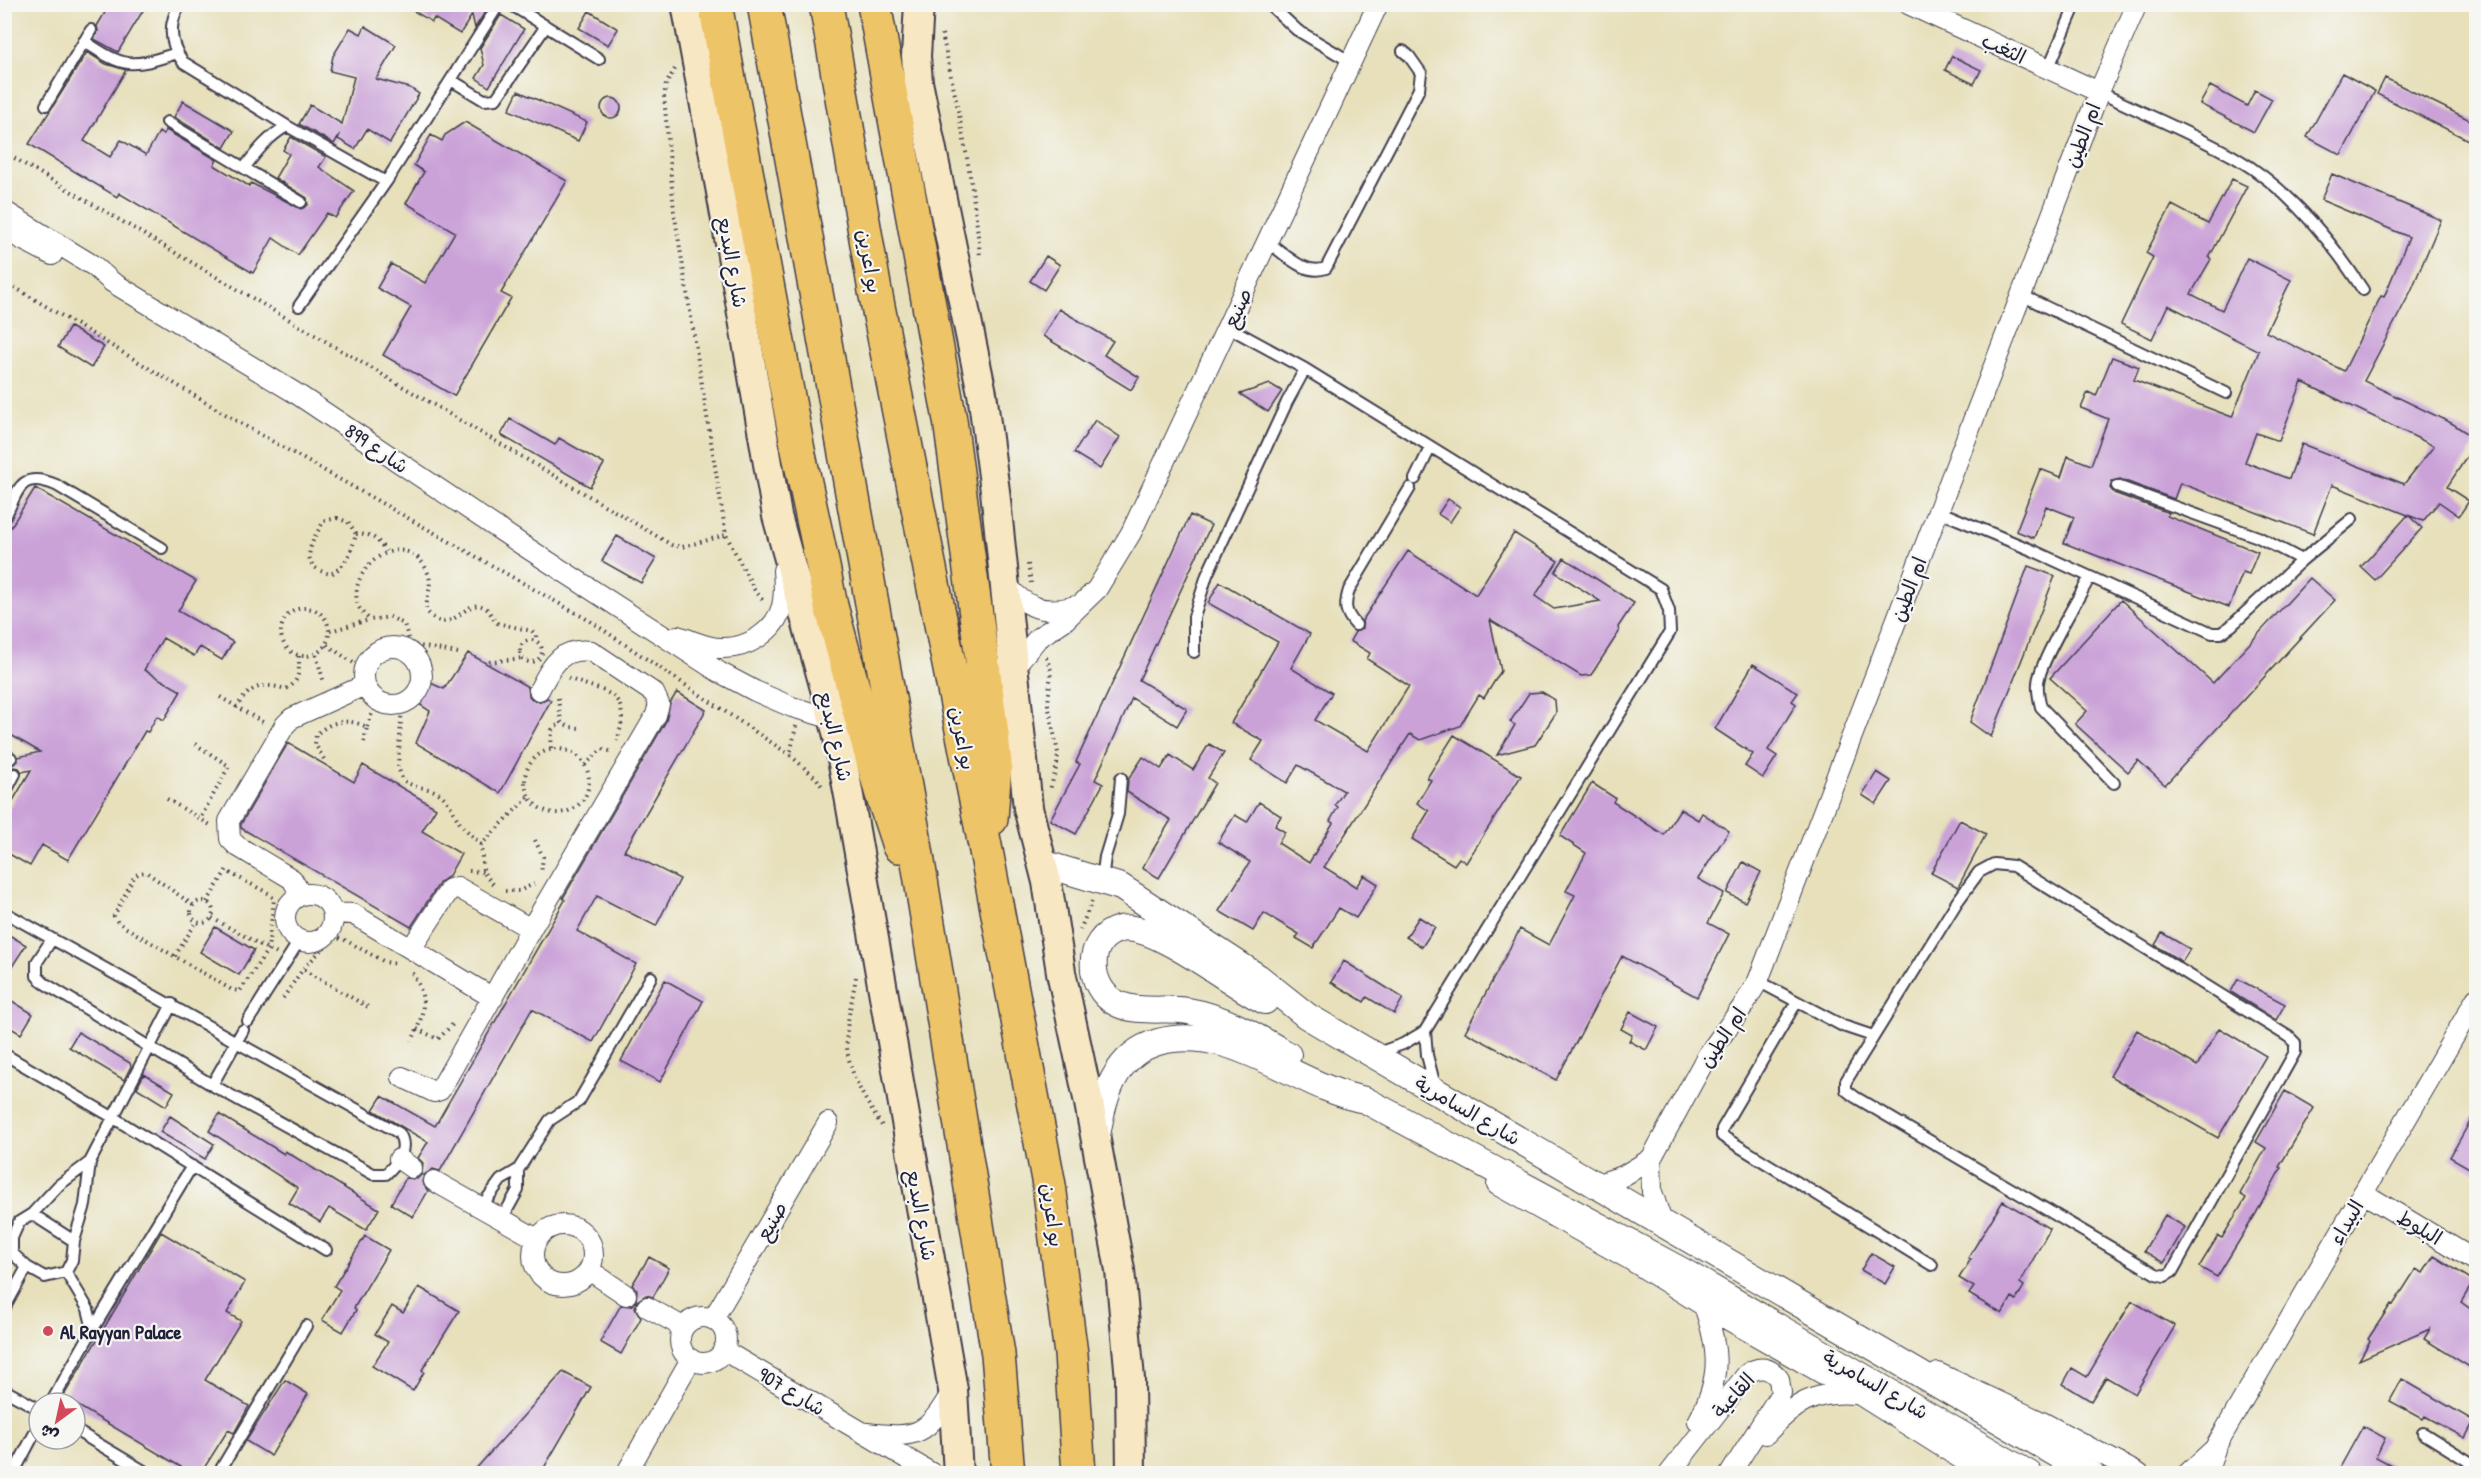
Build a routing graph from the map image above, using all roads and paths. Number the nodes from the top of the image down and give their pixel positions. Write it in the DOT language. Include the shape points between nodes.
graph roads {
  1 [pos="180,4"];
  2 [pos="499,4"];
  3 [pos="510,4"];
  4 [pos="686,4"];
  5 [pos="715,4"];
  6 [pos="764,4"];
  7 [pos="826,4"];
  8 [pos="874,4"];
  9 [pos="919,4"];
  10 [pos="1269,4"];
  11 [pos="1378,4"];
  12 [pos="1908,4"];
  13 [pos="2076,4"];
  14 [pos="2137,4"];
  15 [pos="546,26"];
  16 [pos="91,30"];
  17 [pos="84,41"];
  18 [pos="694,50"];
  19 [pos="1403,51"];
  20 [pos="177,53"];
  21 [pos="599,59"];
  22 [pos="1351,62"];
  23 [pos="2048,69"];
  24 [pos="451,80"];
  25 [pos="2099,92"];
  26 [pos="46,105"];
  27 [pos="167,122"];
  28 [pos="287,126"];
  29 [pos="4,152"];
  30 [pos="245,167"];
  31 [pos="386,182"];
  32 [pos="301,202"];
  33 [pos="4,211"];
  34 [pos="4,230"];
  35 [pos="1268,242"];
  36 [pos="4,281"];
  37 [pos="112,282"];
  38 [pos="2363,290"];
  39 [pos="2021,295"];
  40 [pos="299,306"];
  41 [pos="1228,327"];
  42 [pos="1305,369"];
  43 [pos="2226,393"];
  44 [pos="1430,448"];
  45 [pos="2117,486"];
  46 [pos="1938,511"];
  47 [pos="4,519"];
  48 [pos="2352,519"];
  49 [pos="357,534"];
  50 [pos="726,535"];
  51 [pos="782,537"];
  52 [pos="162,548"];
  53 [pos="386,551"];
  54 [pos="2302,560"];
  55 [pos="2090,577"];
  56 [pos="1003,581"];
  57 [pos="1083,604"];
  58 [pos="776,618"];
  59 [pos="370,620"];
  60 [pos="638,621"];
  61 [pos="1356,625"];
  62 [pos="330,631"];
  63 [pos="536,641"];
  64 [pos="327,645"];
  65 [pos="1194,652"];
  66 [pos="458,653"];
  67 [pos="316,655"];
  68 [pos="299,657"];
  69 [pos="560,657"];
  70 [pos="523,658"];
  71 [pos="489,662"];
  72 [pos="1014,667"];
  73 [pos="568,678"];
  74 [pos="564,684"];
  75 [pos="368,685"];
  76 [pos="539,690"];
  77 [pos="561,691"];
  78 [pos="220,697"];
  79 [pos="328,700"];
  80 [pos="402,705"];
  81 [pos="236,708"];
  82 [pos="799,710"];
  83 [pos="833,719"];
  84 [pos="561,722"];
  85 [pos="367,727"];
  86 [pos="580,728"];
  87 [pos="270,729"];
  88 [pos="364,742"];
  89 [pos="195,744"];
  90 [pos="551,748"];
  91 [pos="613,751"];
  92 [pos="790,755"];
  93 [pos="324,759"];
  94 [pos="15,774"];
  95 [pos="1121,778"];
  96 [pos="2114,783"];
  97 [pos="826,793"];
  98 [pos="4,795"];
  99 [pos="528,798"];
  100 [pos="166,799"];
  101 [pos="200,819"];
  102 [pos="215,826"];
  103 [pos="535,840"];
  104 [pos="481,845"];
  105 [pos="237,846"];
  106 [pos="987,856"];
  107 [pos="1042,863"];
  108 [pos="226,871"];
  109 [pos="1101,880"];
  110 [pos="301,895"];
  111 [pos="924,896"];
  112 [pos="207,902"];
  113 [pos="193,905"];
  114 [pos="4,912"];
  115 [pos="333,913"];
  116 [pos="212,918"];
  117 [pos="196,921"];
  118 [pos="531,929"];
  119 [pos="1079,931"];
  120 [pos="52,939"];
  121 [pos="299,941"];
  122 [pos="268,948"];
  123 [pos="175,956"];
  124 [pos="407,957"];
  125 [pos="287,960"];
  126 [pos="303,969"];
  127 [pos="411,972"];
  128 [pos="856,976"];
  129 [pos="651,977"];
  130 [pos="1758,981"];
  131 [pos="283,998"];
  132 [pos="493,998"];
  133 [pos="2476,999"];
  134 [pos="1796,1003"];
  135 [pos="172,1004"];
  136 [pos="368,1007"];
  137 [pos="1307,1016"];
  138 [pos="454,1023"];
  139 [pos="417,1029"];
  140 [pos="1425,1031"];
  141 [pos="1873,1036"];
  142 [pos="412,1041"];
  143 [pos="236,1042"];
  144 [pos="149,1047"];
  145 [pos="4,1053"];
  146 [pos="1373,1055"];
  147 [pos="402,1077"];
  148 [pos="212,1085"];
  149 [pos="1437,1094"];
  150 [pos="1365,1100"];
  151 [pos="114,1118"];
  152 [pos="828,1123"];
  153 [pos="886,1132"];
  154 [pos="1438,1140"];
  155 [pos="1096,1142"];
  156 [pos="1651,1159"];
  157 [pos="90,1162"];
  158 [pos="192,1166"];
  159 [pos="518,1170"];
  160 [pos="434,1181"];
  161 [pos="1598,1184"];
  162 [pos="2363,1193"];
  163 [pos="481,1207"];
  164 [pos="32,1214"];
  165 [pos="502,1219"];
  166 [pos="1662,1222"];
  167 [pos="8,1236"];
  168 [pos="537,1239"];
  169 [pos="74,1241"];
  170 [pos="326,1250"];
  171 [pos="2476,1261"];
  172 [pos="1932,1265"];
  173 [pos="27,1267"];
  174 [pos="589,1270"];
  175 [pos="66,1272"];
  176 [pos="626,1295"];
  177 [pos="1704,1306"];
  178 [pos="647,1307"];
  179 [pos="4,1309"];
  180 [pos="713,1319"];
  181 [pos="306,1326"];
  182 [pos="683,1327"];
  183 [pos="93,1329"];
  184 [pos="723,1350"];
  185 [pos="691,1359"];
  186 [pos="1896,1359"];
  187 [pos="4,1390"];
  188 [pos="952,1390"];
  189 [pos="58,1391"];
  190 [pos="1860,1395"];
  191 [pos="27,1402"];
  192 [pos="861,1432"];
  193 [pos="2423,1433"];
  194 [pos="87,1437"];
  195 [pos="2216,1446"];
  196 [pos="27,1447"];
  197 [pos="2476,1466"];
  198 [pos="1671,1471"];
  199 [pos="1731,1472"];
  200 [pos="13,1473"];
  201 [pos="149,1473"];
  202 [pos="218,1473"];
  203 [pos="626,1473"];
  204 [pos="933,1473"];
  205 [pos="958,1473"];
  206 [pos="1008,1473"];
  207 [pos="1079,1473"];
  208 [pos="1131,1473"];
  209 [pos="1985,1473"];
  210 [pos="2029,1473"];
  211 [pos="2091,1473"];
  212 [pos="2139,1473"];
  213 [pos="2187,1473"];
  214 [pos="2207,1473"];
  1 -- 20 [label="lane" via="171,31"];
  2 -- 24 [label="lane"];
  3 -- 15 [label="lane"];
  4 -- 18 [label="main road, شارع البديع"];
  5 -- 111 [label="highway" via="831,606 889,817 905,861"];
  6 -- 111 [label="highway"];
  7 -- 106 [label="highway, بو اعرين" via="875,291"];
  8 -- 106 [label="highway" via="953,442 994,764"];
  9 -- 56 [label="main road" via="918,82 982,393"];
  10 -- 22 [label="lane" via="1297,30"];
  11 -- 22 [label="street, صنيع"];
  12 -- 23 [label="street, الثغب"];
  13 -- 23 [label="lane"];
  14 -- 25 [label="street, ام الطين"];
  15 -- 21 [label="lane"];
  15 -- 24 [label="lane" via="496,99 484,100"];
  16 -- 17 [label="lane"];
  17 -- 20 [label="lane" via="107,57 127,64 148,63"];
  17 -- 26 [label="lane"];
  18 -- 50 [label="path" via="670,74 664,96 674,211"];
  18 -- 51 [label="main road, شارع البديع"];
  19 -- 35 [label="lane" via="1421,72 1419,89 1326,268 1317,272 1307,270"];
  20 -- 28 [label="lane" via="192,69"];
  22 -- 35 [label="street, صنيع"];
  23 -- 25 [label="street, الثغب"];
  24 -- 31 [label="lane"];
  25 -- 38 [label="lane" via="2236,159 2274,186 2337,249"];
  25 -- 39 [label="street, ام الطين"];
  27 -- 30 [label="lane"];
  28 -- 30 [label="lane" via="271,137"];
  28 -- 31 [label="lane"];
  29 -- 50 [label="path" via="672,545 681,547"];
  30 -- 32 [label="lane"];
  31 -- 40 [label="lane"];
  33 -- 37 [label="street, شارع 899" via="94,266"];
  34 -- 37 [label="street, شارع 899" via="87,274"];
  35 -- 41 [label="street, صنيع"];
  36 -- 92 [label="path" via="240,423 590,621"];
  37 -- 60 [label="street, شارع 899" via="297,394"];
  39 -- 43 [label="lane"];
  39 -- 46 [label="street, ام الطين"];
  41 -- 42 [label="lane"];
  41 -- 57 [label="street, صنيع" via="1131,533 1109,572"];
  42 -- 44 [label="lane"];
  42 -- 65 [label="lane" via="1207,575 1194,617"];
  44 -- 61 [label="lane" via="1350,590 1344,605"];
  44 -- 140 [label="lane" via="1661,589 1669,611 1670,632"];
  45 -- 54 [label="lane" via="2258,537"];
  46 -- 55 [label="lane"];
  46 -- 130 [label="street, ام الطين"];
  47 -- 52 [label="lane" via="21,485 30,479 41,479"];
  48 -- 54 [label="lane"];
  49 -- 49 [label="path" via="341,569 332,574 320,572 310,560 309,548 324,521 337,518 348,522"];
  49 -- 53 [label="path" via="375,537"];
  50 -- 58 [label="path" via="754,589"];
  51 -- 58 [label="street, شارع 899" via="784,594"];
  51 -- 83 [label="main road, شارع البديع"];
  53 -- 59 [label="path" via="364,572 357,588 358,605"];
  53 -- 63 [label="path" via="397,549 418,558 429,574 426,610 433,619 441,622 456,618 478,605 486,608 497,623 532,631"];
  54 -- 55 [label="lane" via="2221,633 2212,633"];
  55 -- 96 [label="lane" via="2044,665 2038,695 2041,707"];
  56 -- 57 [label="street" via="1038,609 1060,610"];
  56 -- 72 [label="main road"];
  57 -- 72 [label="street, صنيع" via="1038,638"];
  58 -- 60 [label="street, شارع 899" via="756,640 740,647 721,648"];
  59 -- 62 [label="path"];
  59 -- 66 [label="path" via="390,617 404,624 410,643"];
  60 -- 82 [label="street, شارع 899" via="728,677"];
  62 -- 64 [label="path"];
  62 -- 68 [label="path" via="327,620 318,611 295,610 285,618 282,641"];
  63 -- 70 [label="path" via="524,643 520,650"];
  63 -- 70 [label="path" via="541,646 540,657 530,662"];
  64 -- 67 [label="path"];
  64 -- 75 [label="path"];
  67 -- 68 [label="path"];
  67 -- 79 [label="path"];
  68 -- 81 [label="path" via="294,685 286,689 256,687 245,693"];
  69 -- 73 [label="path"];
  69 -- 76 [label="street"];
  69 -- 118 [label="street" via="580,650 591,651 654,693 659,704"];
  70 -- 71 [label="path"];
  72 -- 107 [label="main road" via="1028,808"];
  73 -- 74 [label="path"];
  73 -- 91 [label="path" via="617,697 621,722"];
  75 -- 79 [label="street"];
  75 -- 80 [label="street" via="385,704"];
  75 -- 80 [label="street" via="372,655 388,647 407,650 420,664 421,682 412,698"];
  75 -- 85 [label="path"];
  77 -- 84 [label="path" via="557,700"];
  78 -- 81 [label="path"];
  79 -- 105 [label="street" via="291,718 285,725 229,821 230,839"];
  80 -- 104 [label="path" via="398,766 402,779 448,800 465,829"];
  81 -- 87 [label="path"];
  82 -- 83 [label="street, شارع 899"];
  82 -- 92 [label="path"];
  83 -- 188 [label="main road, شارع البديع" via="852,807"];
  84 -- 86 [label="path"];
  84 -- 90 [label="path" via="552,730"];
  85 -- 88 [label="path"];
  85 -- 93 [label="path" via="346,720 323,728 316,735 315,744"];
  89 -- 101 [label="path" via="229,766"];
  90 -- 99 [label="path" via="531,761 526,771"];
  90 -- 99 [label="path" via="577,755 585,765 589,779 587,794 565,812 550,812"];
  92 -- 97 [label="path" via="817,779"];
  94 -- 98 [label="lane"];
  95 -- 109 [label="lane" via="1118,814"];
  99 -- 104 [label="path"];
  100 -- 101 [label="path"];
  101 -- 102 [label="path"];
  103 -- 104 [label="path" via="543,857 541,872 532,887 519,891 505,891 493,885 483,872"];
  105 -- 108 [label="path"];
  105 -- 110 [label="street" via="291,879"];
  106 -- 207 [label="highway, بو اعرين" via="1048,1185 1071,1354"];
  107 -- 109 [label="street, شارع السامرية"];
  107 -- 155 [label="main road"];
  108 -- 112 [label="path"];
  108 -- 122 [label="path" via="274,899"];
  109 -- 119 [label="path"];
  109 -- 137 [label="street, شارع السامرية" via="1134,894 1258,977"];
  110 -- 115 [label="street" via="318,895"];
  110 -- 121 [label="street" via="288,905 285,921"];
  111 -- 206 [label="highway" via="998,1354"];
  112 -- 113 [label="path"];
  112 -- 116 [label="path" via="213,909"];
  113 -- 117 [label="path" via="191,914"];
  113 -- 123 [label="path" via="146,872 134,877 114,916 118,923"];
  114 -- 120 [label="lane"];
  115 -- 121 [label="street" via="328,934 315,942"];
  115 -- 124 [label="street" via="353,914"];
  116 -- 117 [label="path"];
  116 -- 122 [label="path"];
  117 -- 123 [label="path"];
  118 -- 124 [label="street" via="454,887 432,914"];
  118 -- 132 [label="street"];
  120 -- 135 [label="lane"];
  120 -- 144 [label="lane" via="37,962 38,976 44,983"];
  121 -- 125 [label="lane"];
  122 -- 123 [label="path" via="240,991"];
  122 -- 125 [label="path"];
  124 -- 126 [label="path" via="385,962 333,938"];
  124 -- 132 [label="street"];
  125 -- 126 [label="path"];
  125 -- 143 [label="lane"];
  126 -- 131 [label="path"];
  126 -- 136 [label="path"];
  127 -- 139 [label="path" via="425,1003"];
  128 -- 153 [label="path" via="847,1030 848,1054 863,1095"];
  129 -- 159 [label="lane" via="579,1101 544,1125"];
  130 -- 134 [label="lane"];
  130 -- 156 [label="street, ام الطين" via="1707,1056"];
  132 -- 147 [label="street" via="440,1090 434,1092"];
  133 -- 162 [label="street, البيداء"];
  134 -- 141 [label="lane"];
  134 -- 172 [label="lane" via="1722,1129 1722,1136"];
  135 -- 143 [label="lane"];
  135 -- 144 [label="lane"];
  137 -- 146 [label="street, شارع السامرية"];
  137 -- 150 [label="street" via="1260,999 1144,930 1127,928 1109,933 1094,957 1097,984 1115,1002 1130,1008 1188,1010 1221,1020"];
  138 -- 139 [label="path" via="438,1039"];
  139 -- 142 [label="path"];
  140 -- 146 [label="lane"];
  140 -- 149 [label="lane"];
  141 -- 141 [label="lane" via="1846,1080 1846,1090 2165,1276 2172,1272 2295,1052 2295,1043 2289,1037 2013,866 1994,864 1979,872 1963,894"];
  143 -- 148 [label="lane"];
  143 -- 148 [label="lane" via="399,1133 405,1164 386,1174 373,1174"];
  144 -- 148 [label="lane"];
  144 -- 151 [label="lane"];
  145 -- 151 [label="lane"];
  146 -- 149 [label="street, شارع السامرية"];
  149 -- 161 [label="street, شارع السامرية"];
  150 -- 154 [label="street, شارع السامرية"];
  150 -- 155 [label="street, شارع السامرية" via="1344,1096 1237,1048 1207,1039 1164,1040 1133,1054 1108,1086"];
  151 -- 157 [label="lane"];
  151 -- 158 [label="lane"];
  152 -- 180 [label="street, صنيع"];
  154 -- 177 [label="street, شارع السامرية" via="1471,1170"];
  154 -- 210 [label="street, شارع السامرية" via="1684,1272"];
  155 -- 208 [label="main road" via="1120,1270 1130,1379"];
  156 -- 161 [label="street" via="1623,1176"];
  156 -- 166 [label="street" via="1652,1192"];
  157 -- 164 [label="lane" via="58,1185"];
  157 -- 169 [label="lane" via="85,1205"];
  158 -- 170 [label="lane"];
  158 -- 183 [label="lane"];
  159 -- 163 [label="lane" via="501,1180"];
  159 -- 165 [label="lane" via="518,1190"];
  160 -- 163 [label="street"];
  161 -- 166 [label="street, شارع السامرية"];
  162 -- 171 [label="street, البلوط"];
  162 -- 195 [label="street, البيداء"];
  163 -- 165 [label="street"];
  164 -- 167 [label="lane"];
  164 -- 169 [label="lane"];
  165 -- 168 [label="street"];
  166 -- 186 [label="street, شارع السامرية"];
  167 -- 173 [label="lane" via="12,1252"];
  168 -- 174 [label="street" via="556,1226 578,1230 592,1248"];
  168 -- 174 [label="street" via="532,1252 541,1277 567,1286 579,1281"];
  169 -- 175 [label="lane"];
  173 -- 175 [label="lane" via="45,1277"];
  173 -- 179 [label="lane"];
  174 -- 176 [label="street"];
  175 -- 183 [label="lane" via="88,1309"];
  177 -- 190 [label="street, شارع السامرية"];
  177 -- 198 [label="street, القاعية" via="1715,1342 1716,1375 1706,1406"];
  178 -- 182 [label="street"];
  180 -- 182 [label="street" via="697,1317"];
  180 -- 184 [label="street" via="724,1333"];
  181 -- 202 [label="lane"];
  182 -- 185 [label="street" via="680,1345"];
  183 -- 189 [label="lane"];
  184 -- 185 [label="street" via="707,1362"];
  184 -- 192 [label="street, شارع 907"];
  185 -- 203 [label="street"];
  186 -- 211 [label="street, شارع السامرية"];
  186 -- 212 [label="street, شارع السامرية" via="1963,1384"];
  187 -- 191 [label="lane"];
  188 -- 192 [label="street, شارع 907" via="932,1422 916,1432 893,1436"];
  188 -- 205 [label="main road, شارع البديع"];
  190 -- 199 [label="street, القاعية" via="1826,1394 1789,1411"];
  190 -- 209 [label="street, شارع السامرية"];
  192 -- 204 [label="street, شارع 907"];
  193 -- 197 [label="lane"];
  194 -- 201 [label="lane"];
  195 -- 213 [label="street, البيداء"];
  195 -- 214 [label="street, البيداء"];
  196 -- 200 [label="lane"];
  198 -- 199 [label="street, القاعية" via="1747,1374 1768,1369 1779,1378 1781,1393"];
}
